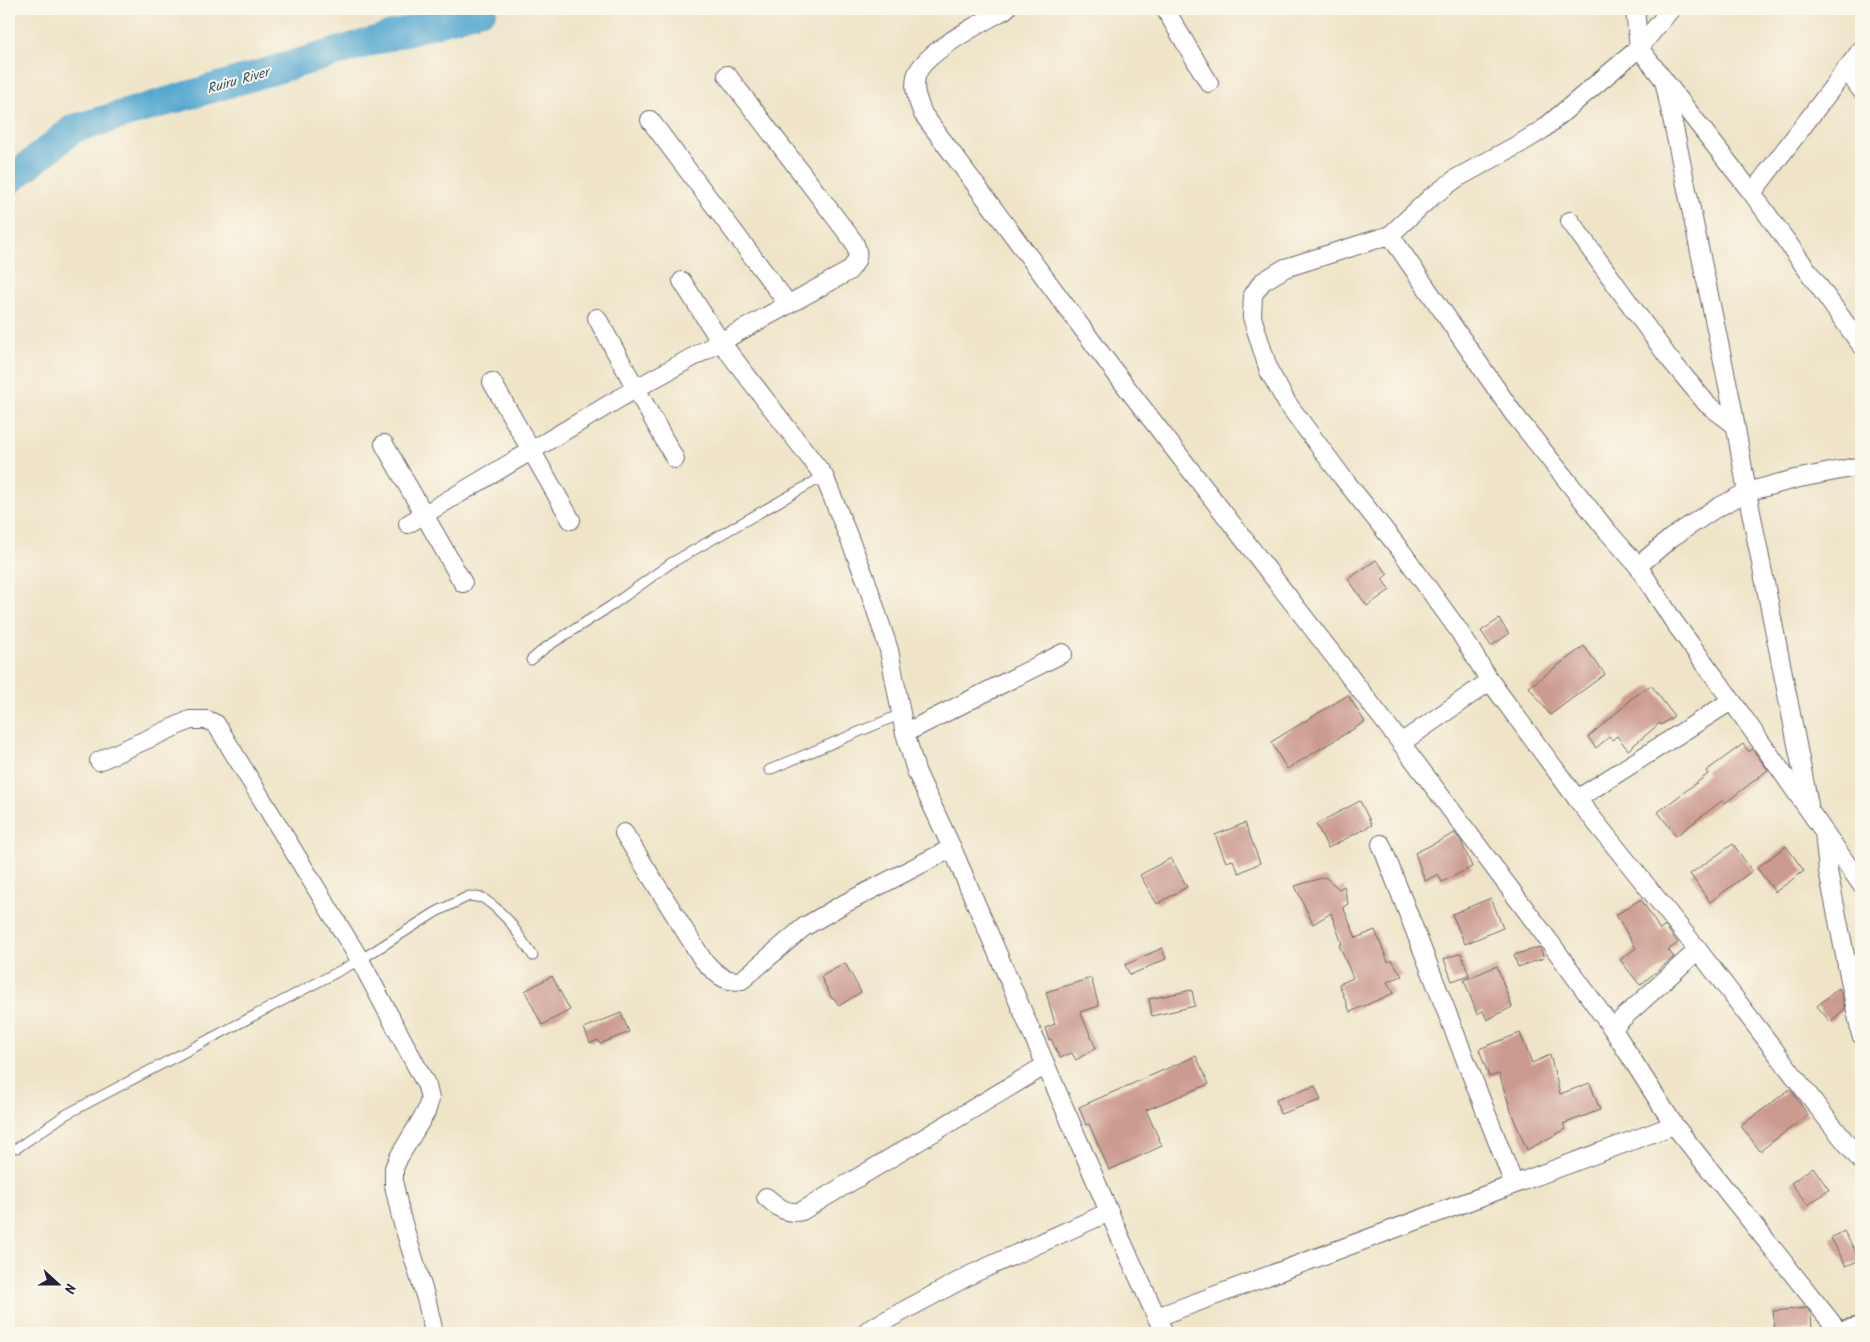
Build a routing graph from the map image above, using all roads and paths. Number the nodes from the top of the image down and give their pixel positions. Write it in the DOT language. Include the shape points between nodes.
graph roads {
  1 [pos="1006,9"];
  2 [pos="1165,9"];
  3 [pos="1635,9"];
  4 [pos="1671,9"];
  5 [pos="1638,48"];
  6 [pos="1861,50"];
  7 [pos="1846,69"];
  8 [pos="727,75"];
  9 [pos="1664,80"];
  10 [pos="1209,83"];
  11 [pos="1861,90"];
  12 [pos="650,120"];
  13 [pos="1752,193"];
  14 [pos="1570,221"];
  15 [pos="1390,235"];
  16 [pos="682,281"];
  17 [pos="788,304"];
  18 [pos="597,318"];
  19 [pos="720,341"];
  20 [pos="1861,345"];
  21 [pos="492,382"];
  22 [pos="635,389"];
  23 [pos="1735,425"];
  24 [pos="384,444"];
  25 [pos="530,451"];
  26 [pos="675,459"];
  27 [pos="1861,466"];
  28 [pos="824,476"];
  29 [pos="1747,492"];
  30 [pos="424,515"];
  31 [pos="571,520"];
  32 [pos="408,524"];
  33 [pos="1638,566"];
  34 [pos="463,583"];
  35 [pos="1063,653"];
  36 [pos="531,660"];
  37 [pos="1490,681"];
  38 [pos="1732,701"];
  39 [pos="901,714"];
  40 [pos="905,733"];
  41 [pos="1401,743"];
  42 [pos="98,761"];
  43 [pos="769,770"];
  44 [pos="1577,799"];
  45 [pos="1810,811"];
  46 [pos="1824,832"];
  47 [pos="624,833"];
  48 [pos="1381,844"];
  49 [pos="952,848"];
  50 [pos="1861,884"];
  51 [pos="1698,950"];
  52 [pos="533,956"];
  53 [pos="360,960"];
  54 [pos="1612,1028"];
  55 [pos="1861,1035"];
  56 [pos="1046,1065"];
  57 [pos="1674,1125"];
  58 [pos="17,1148"];
  59 [pos="1861,1161"];
  60 [pos="1514,1184"];
  61 [pos="766,1197"];
  62 [pos="1109,1212"];
  63 [pos="1160,1325"];
  64 [pos="1861,1328"];
  65 [pos="868,1330"];
  66 [pos="434,1333"];
  67 [pos="1839,1333"];
  1 -- 41 [label="street" via="926,60 916,75 914,93 923,114 1114,372"];
  2 -- 10 [label="street"];
  3 -- 5 [label="street"];
  4 -- 5 [label="street"];
  5 -- 9 [label="street"];
  5 -- 15 [label="street" via="1542,130 1458,178 1430,198"];
  6 -- 7 [label="street"];
  7 -- 11 [label="street"];
  7 -- 13 [label="street"];
  8 -- 17 [label="street" via="854,242 859,253 857,262 849,271"];
  9 -- 13 [label="street"];
  9 -- 23 [label="street"];
  12 -- 17 [label="street"];
  13 -- 20 [label="street"];
  14 -- 23 [label="street" via="1668,357 1707,404"];
  15 -- 33 [label="street" via="1513,413"];
  15 -- 37 [label="street" via="1285,268 1262,282 1253,295 1252,317 1269,371 1287,403 1425,583"];
  16 -- 19 [label="street"];
  17 -- 19 [label="street"];
  18 -- 22 [label="street"];
  19 -- 22 [label="street"];
  19 -- 28 [label="street"];
  21 -- 25 [label="street"];
  22 -- 25 [label="street"];
  22 -- 26 [label="street"];
  23 -- 29 [label="street"];
  24 -- 30 [label="street"];
  25 -- 30 [label="street"];
  25 -- 31 [label="street"];
  27 -- 29 [label="street"];
  28 -- 36 [label="lane" via="671,563"];
  28 -- 39 [label="street" via="866,580 886,641"];
  29 -- 33 [label="street" via="1671,538"];
  29 -- 45 [label="street"];
  30 -- 32 [label="street"];
  30 -- 34 [label="street"];
  33 -- 38 [label="street"];
  35 -- 40 [label="street"];
  37 -- 41 [label="street"];
  37 -- 44 [label="street"];
  38 -- 44 [label="street"];
  38 -- 45 [label="street"];
  39 -- 40 [label="street"];
  39 -- 43 [label="lane"];
  40 -- 49 [label="street" via="916,771"];
  41 -- 54 [label="street"];
  42 -- 53 [label="street" via="190,720 207,720 216,724"];
  44 -- 51 [label="street"];
  45 -- 46 [label="street"];
  46 -- 50 [label="street"];
  46 -- 55 [label="street" via="1828,871"];
  47 -- 49 [label="street" via="703,960 715,973 734,982 742,980 804,927"];
  48 -- 60 [label="street"];
  49 -- 56 [label="street"];
  51 -- 54 [label="street"];
  51 -- 59 [label="street"];
  52 -- 53 [label="lane" via="510,922 496,908 483,898 469,896 436,912"];
  53 -- 58 [label="lane" via="65,1115"];
  53 -- 66 [label="street" via="418,1067 430,1098 426,1112 394,1168 394,1185"];
  54 -- 57 [label="street"];
  56 -- 61 [label="street" via="802,1211 782,1210"];
  56 -- 62 [label="street"];
  57 -- 60 [label="street"];
  57 -- 67 [label="street"];
  60 -- 63 [label="street"];
  62 -- 63 [label="street"];
  62 -- 65 [label="street" via="972,1274"];
  64 -- 67 [label="street"];
}
